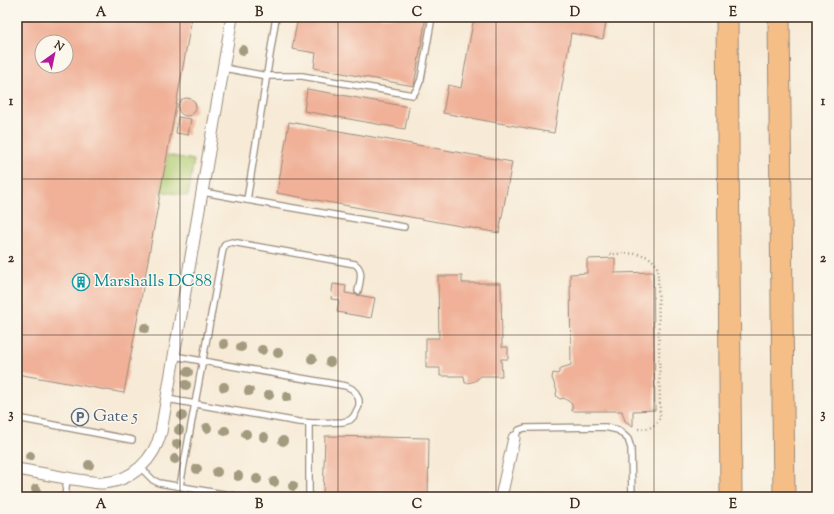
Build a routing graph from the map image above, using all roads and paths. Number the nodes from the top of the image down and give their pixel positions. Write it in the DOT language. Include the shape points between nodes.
graph roads {
  1 [pos="232,17"];
  2 [pos="276,17"];
  3 [pos="432,17"];
  4 [pos="727,17"];
  5 [pos="779,17"];
  6 [pos="794,17"];
  7 [pos="224,68"];
  8 [pos="267,76"];
  9 [pos="780,102"];
  10 [pos="203,192"];
  11 [pos="247,200"];
  12 [pos="404,227"];
  13 [pos="610,254"];
  14 [pos="358,291"];
  15 [pos="174,356"];
  16 [pos="203,362"];
  17 [pos="166,399"];
  18 [pos="195,404"];
  19 [pos="17,418"];
  20 [pos="309,423"];
  21 [pos="637,429"];
  22 [pos="514,438"];
  23 [pos="132,440"];
  24 [pos="140,467"];
  25 [pos="17,469"];
  26 [pos="67,478"];
  27 [pos="180,486"];
  28 [pos="65,497"];
  29 [pos="241,497"];
  30 [pos="308,497"];
  31 [pos="501,497"];
  32 [pos="632,497"];
  33 [pos="731,497"];
  34 [pos="784,497"];
  1 -- 7 [label="street"];
  2 -- 8 [label="lane"];
  3 -- 8 [label="lane" via="421,79 418,89 412,95 302,76"];
  4 -- 33 [label="highway"];
  5 -- 9 [label="highway"];
  6 -- 9 [label="highway"];
  7 -- 8 [label="lane"];
  7 -- 10 [label="street"];
  8 -- 11 [label="lane"];
  9 -- 34 [label="highway"];
  10 -- 11 [label="lane"];
  10 -- 15 [label="street"];
  11 -- 12 [label="lane"];
  13 -- 21 [label="path" via="646,256 655,263 658,270 660,416 651,428"];
  14 -- 16 [label="lane" via="361,273 355,264 228,243 223,249"];
  15 -- 16 [label="lane"];
  15 -- 17 [label="street"];
  16 -- 18 [label="lane"];
  16 -- 20 [label="lane" via="346,386 356,393 359,406 352,419 342,422"];
  17 -- 18 [label="lane"];
  17 -- 24 [label="street" via="157,444 151,456"];
  18 -- 20 [label="lane"];
  18 -- 27 [label="lane"];
  19 -- 23 [label="lane"];
  20 -- 30 [label="lane"];
  22 -- 31 [label="street"];
  22 -- 32 [label="lane" via="519,430 525,428 605,427 618,430 628,439 631,448"];
  24 -- 26 [label="street" via="127,477 108,482 95,483"];
  24 -- 27 [label="lane" via="154,480"];
  25 -- 26 [label="street"];
  26 -- 28 [label="lane"];
  27 -- 29 [label="lane"];
}
